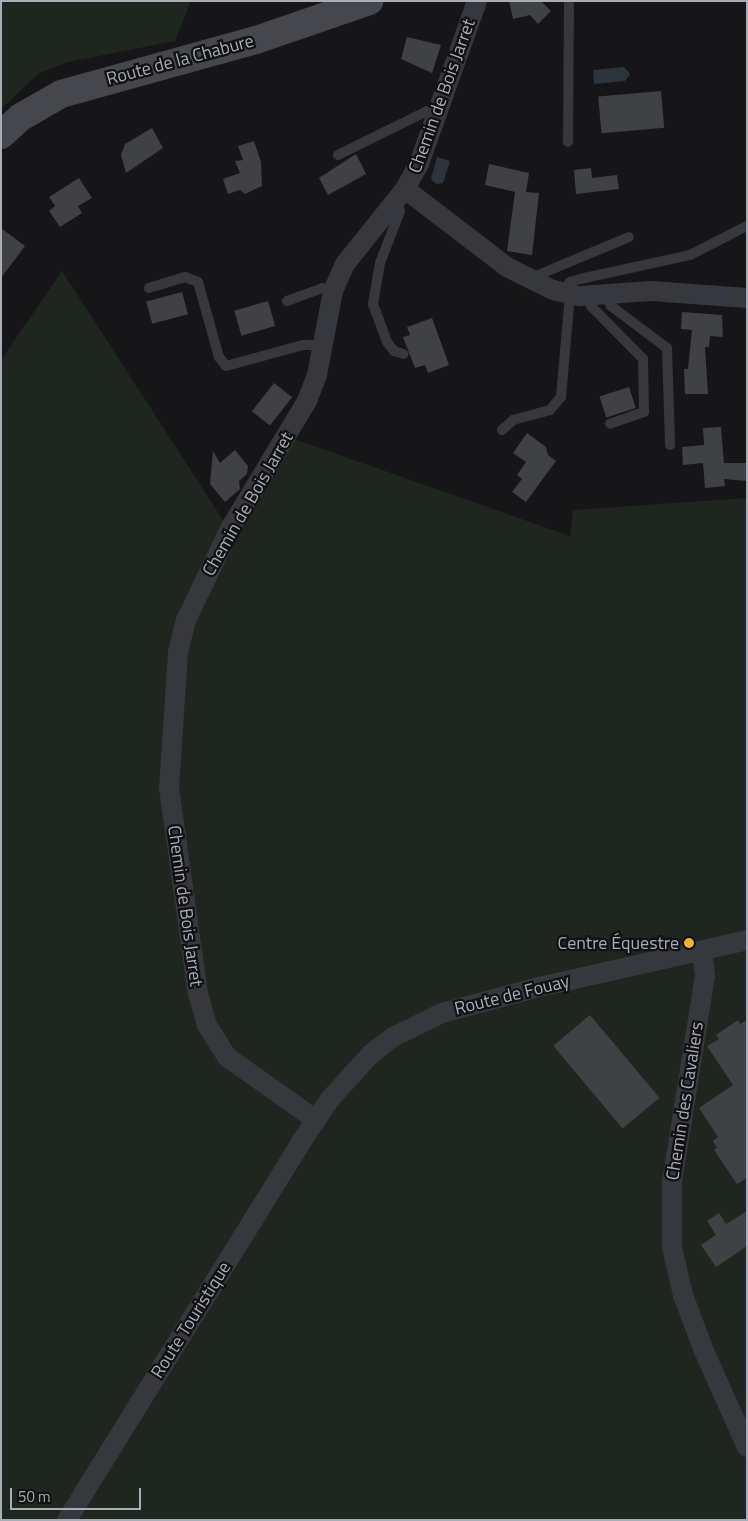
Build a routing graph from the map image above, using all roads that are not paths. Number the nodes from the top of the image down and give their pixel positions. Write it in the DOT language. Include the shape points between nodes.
graph roads {
  1 [pos="369,1"];
  2 [pos="477,1"];
  3 [pos="569,1"];
  4 [pos="440,110"];
  5 [pos="1,135"];
  6 [pos="568,142"];
  7 [pos="338,155"];
  8 [pos="399,195"];
  9 [pos="747,226"];
  10 [pos="629,237"];
  11 [pos="528,280"];
  12 [pos="149,288"];
  13 [pos="333,291"];
  14 [pos="582,294"];
  15 [pos="747,298"];
  16 [pos="287,301"];
  17 [pos="323,345"];
  18 [pos="404,354"];
  19 [pos="610,424"];
  20 [pos="502,430"];
  21 [pos="670,445"];
  22 [pos="747,940"];
  23 [pos="702,951"];
  24 [pos="316,1120"];
  25 [pos="747,1447"];
  26 [pos="67,1520"];
  1 -- 5 [label="main road, Route de la Chabure" via="256,40 61,94 21,117"];
  2 -- 4 [label="street, Chemin de Bois Jarret"];
  3 -- 6 [label="lane"];
  4 -- 7 [label="lane" via="427,111"];
  4 -- 8 [label="street, Chemin de Bois Jarret" via="419,164"];
  8 -- 11 [label="street, Chemin de Bois Jarret"];
  8 -- 13 [label="street, Chemin de Bois Jarret" via="345,264"];
  8 -- 18 [label="lane" via="400,211 380,263 373,304 388,342 394,351"];
  9 -- 14 [label="lane" via="690,256 570,282"];
  10 -- 11 [label="lane"];
  11 -- 14 [label="street, Chemin de Bois Jarret"];
  12 -- 17 [label="lane" via="185,278 198,282 219,357 226,366 303,345"];
  13 -- 16 [label="lane" via="322,288"];
  13 -- 17 [label="street, Chemin de Bois Jarret"];
  14 -- 15 [label="street, Chemin de Bois Jarret" via="651,291"];
  14 -- 19 [label="lane" via="643,359 644,412"];
  14 -- 20 [label="lane" via="561,397 550,410 514,420"];
  14 -- 21 [label="lane" via="612,306 667,348"];
  17 -- 24 [label="street, Chemin de Bois Jarret" via="307,401 231,527 186,620 172,691 169,788 187,928 207,1025 227,1057"];
  22 -- 23 [label="street, Route de Fouay"];
  23 -- 24 [label="street, Route de Fouay" via="539,987 419,1023 371,1054"];
  23 -- 25 [label="street, Chemin des Cavaliers" via="705,976 672,1181 672,1247 683,1295 700,1342"];
  24 -- 26 [label="street, Route Touristique"];
}
